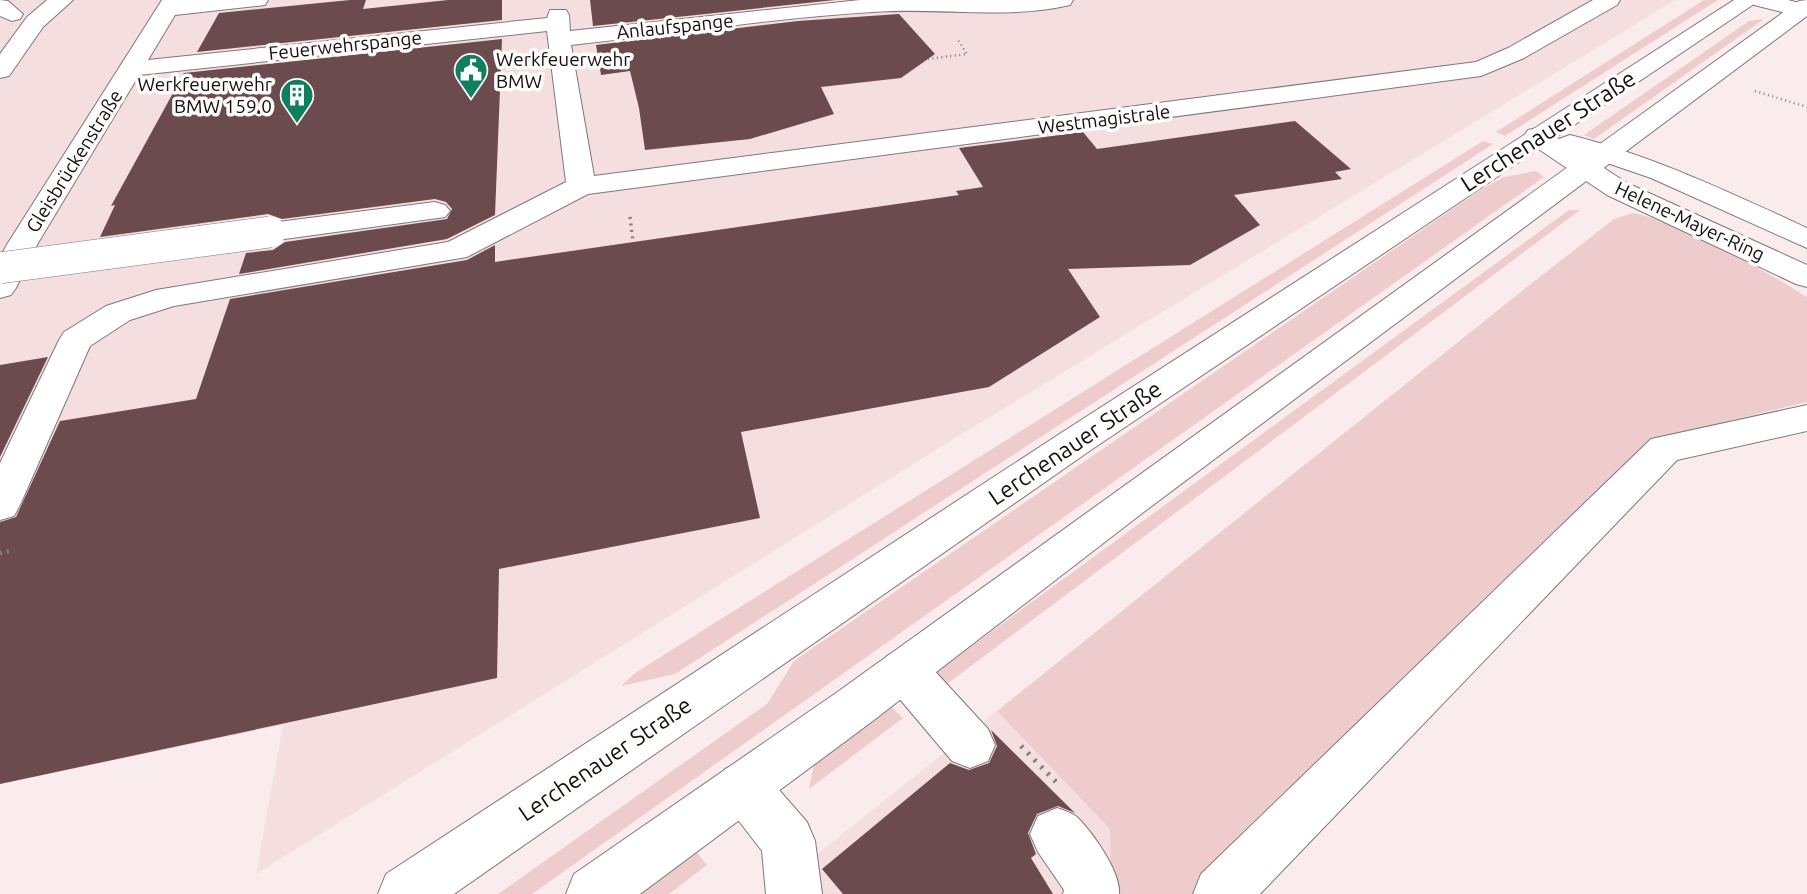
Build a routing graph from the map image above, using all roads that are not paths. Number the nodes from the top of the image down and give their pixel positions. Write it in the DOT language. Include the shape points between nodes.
graph roads {
  1 [pos="62,0"];
  2 [pos="78,0"];
  3 [pos="257,0"];
  4 [pos="1062,0"];
  5 [pos="1609,0"];
  6 [pos="1749,0"];
  7 [pos="1762,0"];
  8 [pos="957,1"];
  9 [pos="170,4"];
  10 [pos="1804,8"];
  11 [pos="39,18"];
  12 [pos="558,20"];
  13 [pos="132,69"];
  14 [pos="0,71"];
  15 [pos="1537,136"];
  16 [pos="1600,160"];
  17 [pos="582,186"];
  18 [pos="435,211"];
  19 [pos="1807,239"];
  20 [pos="0,268"];
  21 [pos="1807,277"];
  22 [pos="0,288"];
  23 [pos="1807,418"];
  24 [pos="0,505"];
  25 [pos="904,670"];
  26 [pos="970,746"];
  27 [pos="743,786"];
  28 [pos="1057,834"];
  29 [pos="406,894"];
  30 [pos="594,894"];
  31 [pos="794,894"];
  32 [pos="1091,894"];
  33 [pos="1222,894"];
  1 -- 11 [label="main road"];
  2 -- 11 [label="main road"];
  3 -- 9 [label="main road"];
  4 -- 8 [label="main road, Anlaufspange" via="1026,4"];
  5 -- 17 [label="main road, Westmagistrale" via="1482,69"];
  6 -- 15 [label="main road, Lerchenauer Straße"];
  7 -- 10 [label="main road"];
  8 -- 12 [label="main road, Anlaufspange"];
  9 -- 13 [label="main road, Gleisbrückenstraße"];
  10 -- 16 [label="main road, Lerchenauer Straße"];
  11 -- 14 [label="main road"];
  12 -- 13 [label="main road, Feuerwehrspange"];
  12 -- 17 [label="main road"];
  13 -- 22 [label="main road, Gleisbrückenstraße" via="23,243"];
  15 -- 16 [label="main road, Helene-Mayer-Ring"];
  15 -- 29 [label="main road, Lerchenauer Straße"];
  16 -- 19 [label="main road, Helene-Mayer-Ring"];
  16 -- 21 [label="main road, Helene-Mayer-Ring" via="1617,189"];
  16 -- 25 [label="main road, Lerchenauer Straße"];
  17 -- 24 [label="main road, Westmagistrale" via="456,250 169,297 118,313 76,340"];
  18 -- 20 [label="main road, bridge"];
  23 -- 33 [label="main road" via="1665,449"];
  25 -- 26 [label="main road"];
  25 -- 27 [label="main road, Lerchenauer Straße"];
  27 -- 30 [label="main road, Lerchenauer Straße"];
  27 -- 31 [label="main road" via="788,841"];
  28 -- 32 [label="main road" via="1092,884"];
}
